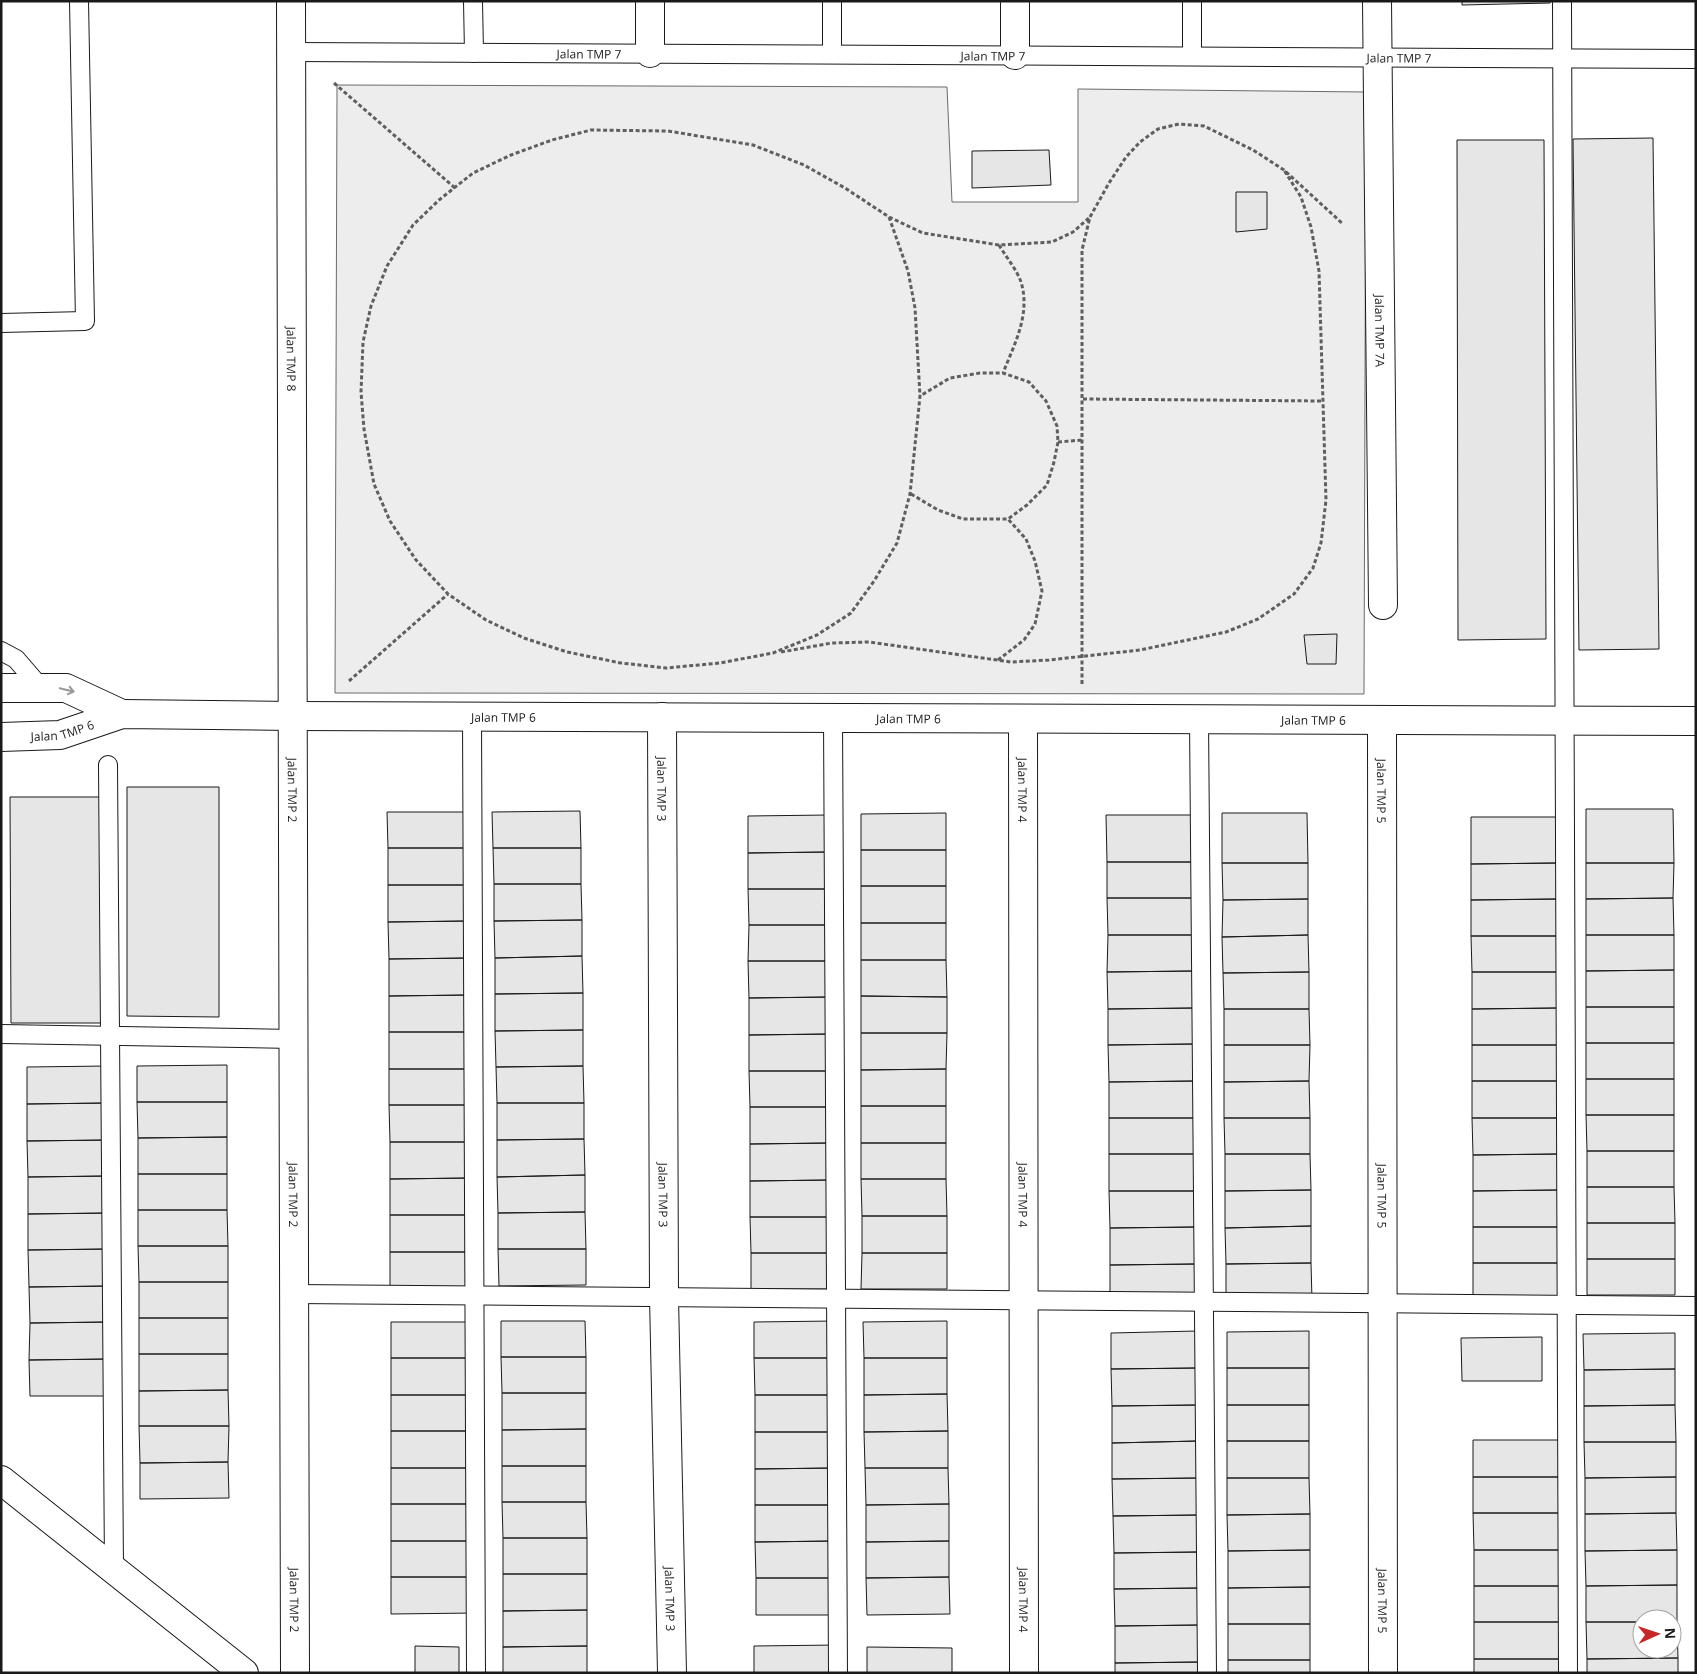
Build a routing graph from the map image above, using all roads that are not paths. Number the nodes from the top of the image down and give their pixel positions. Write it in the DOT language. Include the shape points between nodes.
graph roads {
  1 [pos="79,1"];
  2 [pos="291,1"];
  3 [pos="474,1"];
  4 [pos="650,1"];
  5 [pos="832,1"];
  6 [pos="1015,1"];
  7 [pos="1192,1"];
  8 [pos="1377,1"];
  9 [pos="1562,1"];
  10 [pos="291,52"];
  11 [pos="474,53"];
  12 [pos="650,53"];
  13 [pos="832,54"];
  14 [pos="1015,55"];
  15 [pos="1192,56"];
  16 [pos="1377,57"];
  17 [pos="1562,58"];
  18 [pos="1696,58"];
  19 [pos="1,323"];
  20 [pos="1383,606"];
  21 [pos="1,651"];
  22 [pos="1,688"];
  23 [pos="41,688"];
  24 [pos="122,714"];
  25 [pos="305,716"];
  26 [pos="472,717"];
  27 [pos="662,717"];
  28 [pos="833,718"];
  29 [pos="1023,719"];
  30 [pos="1199,719"];
  31 [pos="1382,720"];
  32 [pos="1564,720"];
  33 [pos="1696,721"];
  34 [pos="1,736"];
  35 [pos="108,765"];
  36 [pos="1,1034"];
  37 [pos="110,1036"];
  38 [pos="293,1039"];
  39 [pos="294,1294"];
  40 [pos="474,1296"];
  41 [pos="664,1297"];
  42 [pos="836,1299"];
  43 [pos="1024,1300"];
  44 [pos="1204,1302"];
  45 [pos="1383,1303"];
  46 [pos="1567,1305"];
  47 [pos="1696,1306"];
  48 [pos="1,1480"];
  49 [pos="114,1570"];
  50 [pos="244,1673"];
  51 [pos="295,1673"];
  52 [pos="476,1673"];
  53 [pos="672,1673"];
  54 [pos="838,1673"];
  55 [pos="1024,1673"];
  56 [pos="1207,1673"];
  57 [pos="1383,1673"];
  58 [pos="1568,1673"];
  1 -- 19 [label="lane" via="85,321"];
  2 -- 10 [label="street, Jalan TMP 8"];
  3 -- 11 [label="lane"];
  4 -- 12 [label="street"];
  5 -- 13 [label="lane"];
  6 -- 14 [label="street"];
  7 -- 15 [label="lane"];
  8 -- 16 [label="street, Jalan TMP 7A"];
  9 -- 17 [label="lane"];
  10 -- 11 [label="lane, Jalan TMP 7"];
  10 -- 25 [label="street, Jalan TMP 8"];
  11 -- 12 [label="lane, Jalan TMP 7"];
  12 -- 13 [label="lane, Jalan TMP 7"];
  13 -- 14 [label="lane, Jalan TMP 7"];
  14 -- 15 [label="lane, Jalan TMP 7"];
  15 -- 16 [label="lane, Jalan TMP 7"];
  16 -- 17 [label="lane, Jalan TMP 7"];
  16 -- 20 [label="street, Jalan TMP 7A"];
  17 -- 18 [label="lane, Jalan TMP 7"];
  17 -- 32 [label="lane"];
  21 -- 23 [label="lane" via="16,659"];
  22 -- 23 [label="street, Jalan TMP 6"];
  23 -- 24 [label="street, Jalan TMP 6, one-way" via="66,688"];
  24 -- 25 [label="street, Jalan TMP 6"];
  24 -- 34 [label="street, Jalan TMP 6" via="60,735"];
  25 -- 26 [label="street, Jalan TMP 6"];
  25 -- 38 [label="street, Jalan TMP 2"];
  26 -- 27 [label="street, Jalan TMP 6"];
  26 -- 40 [label="lane"];
  27 -- 28 [label="street, Jalan TMP 6"];
  27 -- 41 [label="street, Jalan TMP 3"];
  28 -- 29 [label="street, Jalan TMP 6"];
  28 -- 42 [label="lane"];
  29 -- 30 [label="street, Jalan TMP 6"];
  29 -- 43 [label="street, Jalan TMP 4"];
  30 -- 31 [label="street, Jalan TMP 6"];
  30 -- 44 [label="lane"];
  31 -- 32 [label="street, Jalan TMP 6"];
  31 -- 45 [label="street, Jalan TMP 5"];
  32 -- 33 [label="street, Jalan TMP 6"];
  32 -- 46 [label="lane"];
  35 -- 37 [label="lane"];
  36 -- 37 [label="lane"];
  37 -- 38 [label="lane"];
  37 -- 49 [label="lane"];
  38 -- 39 [label="street, Jalan TMP 2"];
  39 -- 40 [label="lane"];
  39 -- 51 [label="street, Jalan TMP 2"];
  40 -- 41 [label="lane"];
  40 -- 52 [label="lane"];
  41 -- 42 [label="lane"];
  41 -- 53 [label="street, Jalan TMP 3"];
  42 -- 43 [label="lane"];
  42 -- 54 [label="lane"];
  43 -- 44 [label="lane"];
  43 -- 55 [label="street, Jalan TMP 4"];
  44 -- 45 [label="lane"];
  44 -- 56 [label="lane"];
  45 -- 46 [label="lane"];
  45 -- 57 [label="street, Jalan TMP 5"];
  46 -- 47 [label="lane"];
  46 -- 58 [label="lane"];
  48 -- 49 [label="street"];
  49 -- 50 [label="street"];
}
